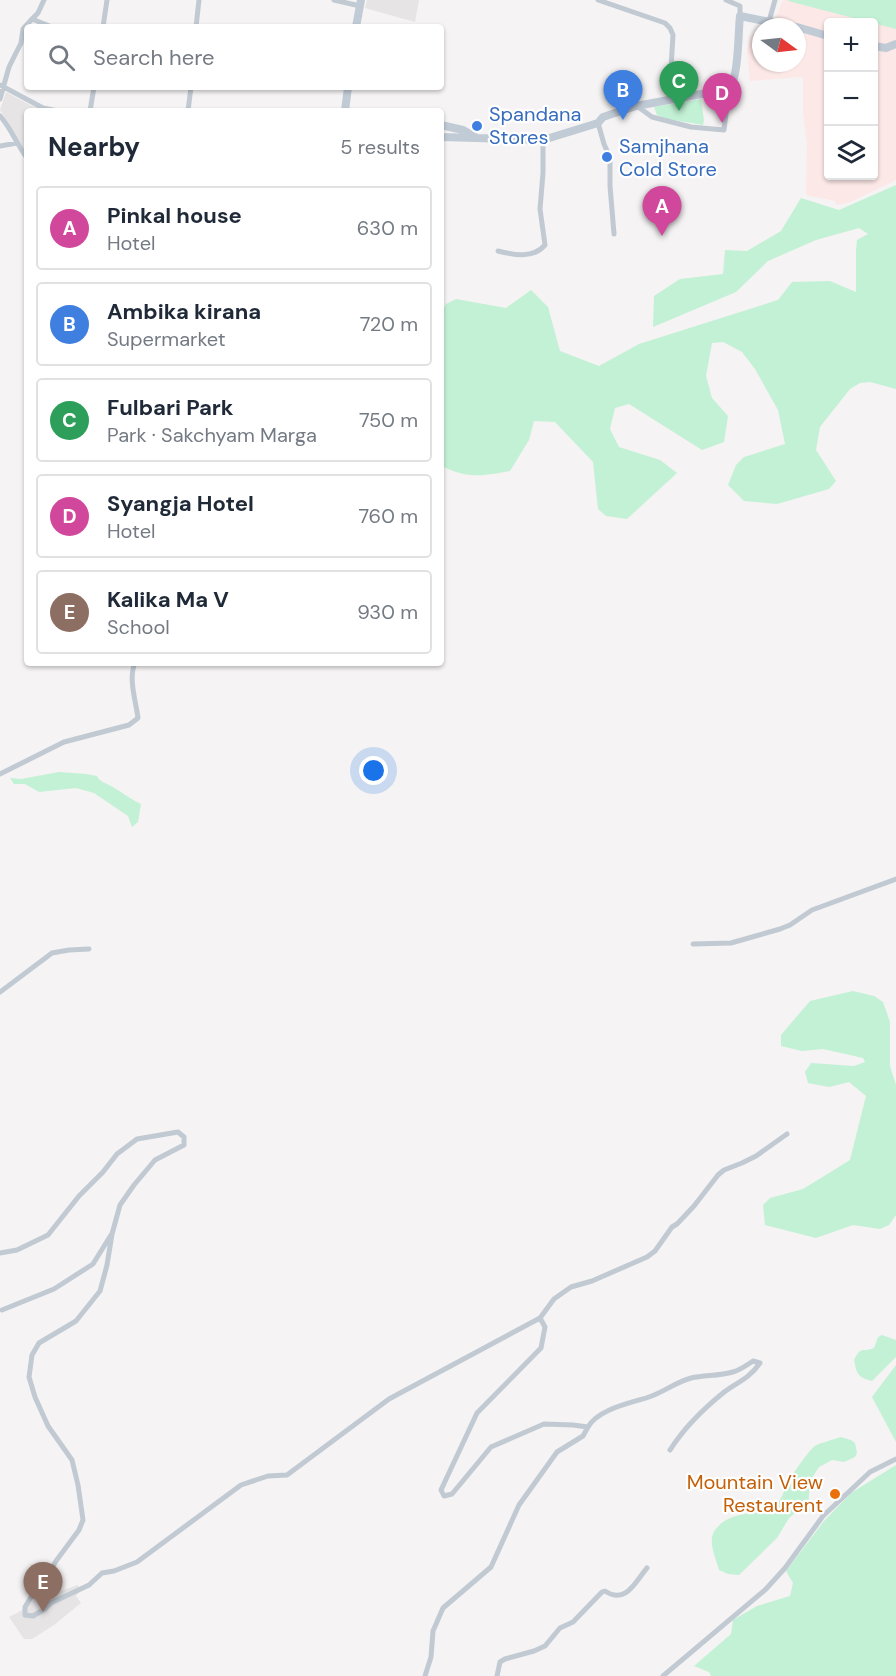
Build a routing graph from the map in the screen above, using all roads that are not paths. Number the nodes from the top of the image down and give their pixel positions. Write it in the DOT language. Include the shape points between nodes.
graph roads {
  1 [pos="44,0"];
  2 [pos="107,0"];
  3 [pos="199,0"];
  4 [pos="334,0"];
  5 [pos="598,0"];
  6 [pos="726,0"];
  7 [pos="775,0"];
  8 [pos="360,3"];
  9 [pos="740,16"];
  10 [pos="752,18"];
  11 [pos="770,18"];
  12 [pos="32,19"];
  13 [pos="28,24"];
  14 [pos="44,24"];
  15 [pos="103,24"];
  16 [pos="196,24"];
  17 [pos="356,24"];
  18 [pos="24,28"];
  19 [pos="806,30"];
  20 [pos="824,35"];
  21 [pos="896,44"];
  22 [pos="878,47"];
  23 [pos="2,86"];
  24 [pos="729,89"];
  25 [pos="94,90"];
  26 [pos="192,90"];
  27 [pos="348,90"];
  28 [pos="0,99"];
  29 [pos="669,100"];
  30 [pos="636,106"];
  31 [pos="43,108"];
  32 [pos="90,108"];
  33 [pos="188,108"];
  34 [pos="345,108"];
  35 [pos="0,116"];
  36 [pos="598,123"];
  37 [pos="444,126"];
  38 [pos="444,137"];
  39 [pos="477,137"];
  40 [pos="543,140"];
  41 [pos="17,143"];
  42 [pos="0,146"];
  43 [pos="24,154"];
  44 [pos="614,234"];
  45 [pos="498,251"];
  46 [pos="134,666"];
  47 [pos="0,774"];
  48 [pos="896,879"];
  49 [pos="693,944"];
  50 [pos="89,949"];
  51 [pos="0,992"];
  52 [pos="787,1134"];
  53 [pos="112,1234"];
  54 [pos="0,1252"];
  55 [pos="2,1310"];
  56 [pos="540,1318"];
  57 [pos="588,1427"];
  58 [pos="670,1450"];
  59 [pos="896,1459"];
  60 [pos="647,1568"];
  61 [pos="425,1676"];
  62 [pos="497,1676"];
  63 [pos="663,1676"];
  1 -- 12 [label="street"];
  2 -- 15 [label="street"];
  3 -- 16 [label="street"];
  4 -- 8 [label="street"];
  5 -- 29 [label="street" via="670,28 673,35"];
  6 -- 9 [label="street" via="740,6"];
  7 -- 11 [label="street"];
  8 -- 17 [label="main road"];
  9 -- 10 [label="main road"];
  9 -- 24 [label="main road" via="734,84"];
  12 -- 13 [label="street"];
  12 -- 14 [label="street"];
  18 -- 23 [label="street"];
  19 -- 20 [label="main road"];
  21 -- 22 [label="main road"];
  23 -- 28 [label="street"];
  23 -- 31 [label="street"];
  24 -- 29 [label="main road"];
  24 -- 30 [label="street" via="724,130 652,117"];
  25 -- 32 [label="street"];
  26 -- 33 [label="street"];
  27 -- 34 [label="main road"];
  29 -- 30 [label="main road"];
  30 -- 36 [label="main road" via="603,117"];
  35 -- 41 [label="street"];
  36 -- 40 [label="main road"];
  36 -- 44 [label="street" via="610,158"];
  37 -- 39 [label="main road"];
  38 -- 39 [label="main road"];
  39 -- 40 [label="main road"];
  40 -- 45 [label="street" via="540,209 545,245 539,252 527,255"];
  41 -- 42 [label="street"];
  41 -- 43 [label="street"];
  46 -- 47 [label="street" via="138,718 129,725 64,742"];
  48 -- 49 [label="street" via="812,910 780,929 730,943"];
  50 -- 51 [label="street" via="52,953"];
  52 -- 56 [label="street" via="756,1156 718,1175 647,1257 571,1287 554,1299"];
  53 -- 54 [label="street" via="120,1205 134,1185 155,1160 184,1144 184,1137 178,1132 137,1139 117,1154 48,1235 17,1250"];
  53 -- 55 [label="street" via="93,1264 54,1289"];
  53 -- 56 [label="street" via="100,1291 76,1321 39,1344 32,1355 29,1377 35,1397 48,1426 72,1460 83,1520 25,1606 25,1615 33,1616 89,1585 102,1573 137,1562 241,1485 268,1476 287,1475 389,1400"];
  56 -- 57 [label="street" via="545,1327 541,1348 477,1413 441,1490 444,1496 452,1494 491,1448 544,1424"];
  57 -- 58 [label="street" via="592,1420 621,1406 691,1378 735,1372 753,1361 760,1363 752,1374 707,1407"];
  57 -- 61 [label="street" via="583,1436 557,1452 519,1505 491,1567 443,1608 433,1631"];
  59 -- 63 [label="street" via="870,1472 823,1516 766,1589"];
  60 -- 62 [label="street" via="625,1594 602,1592 545,1646 500,1662"];
}
